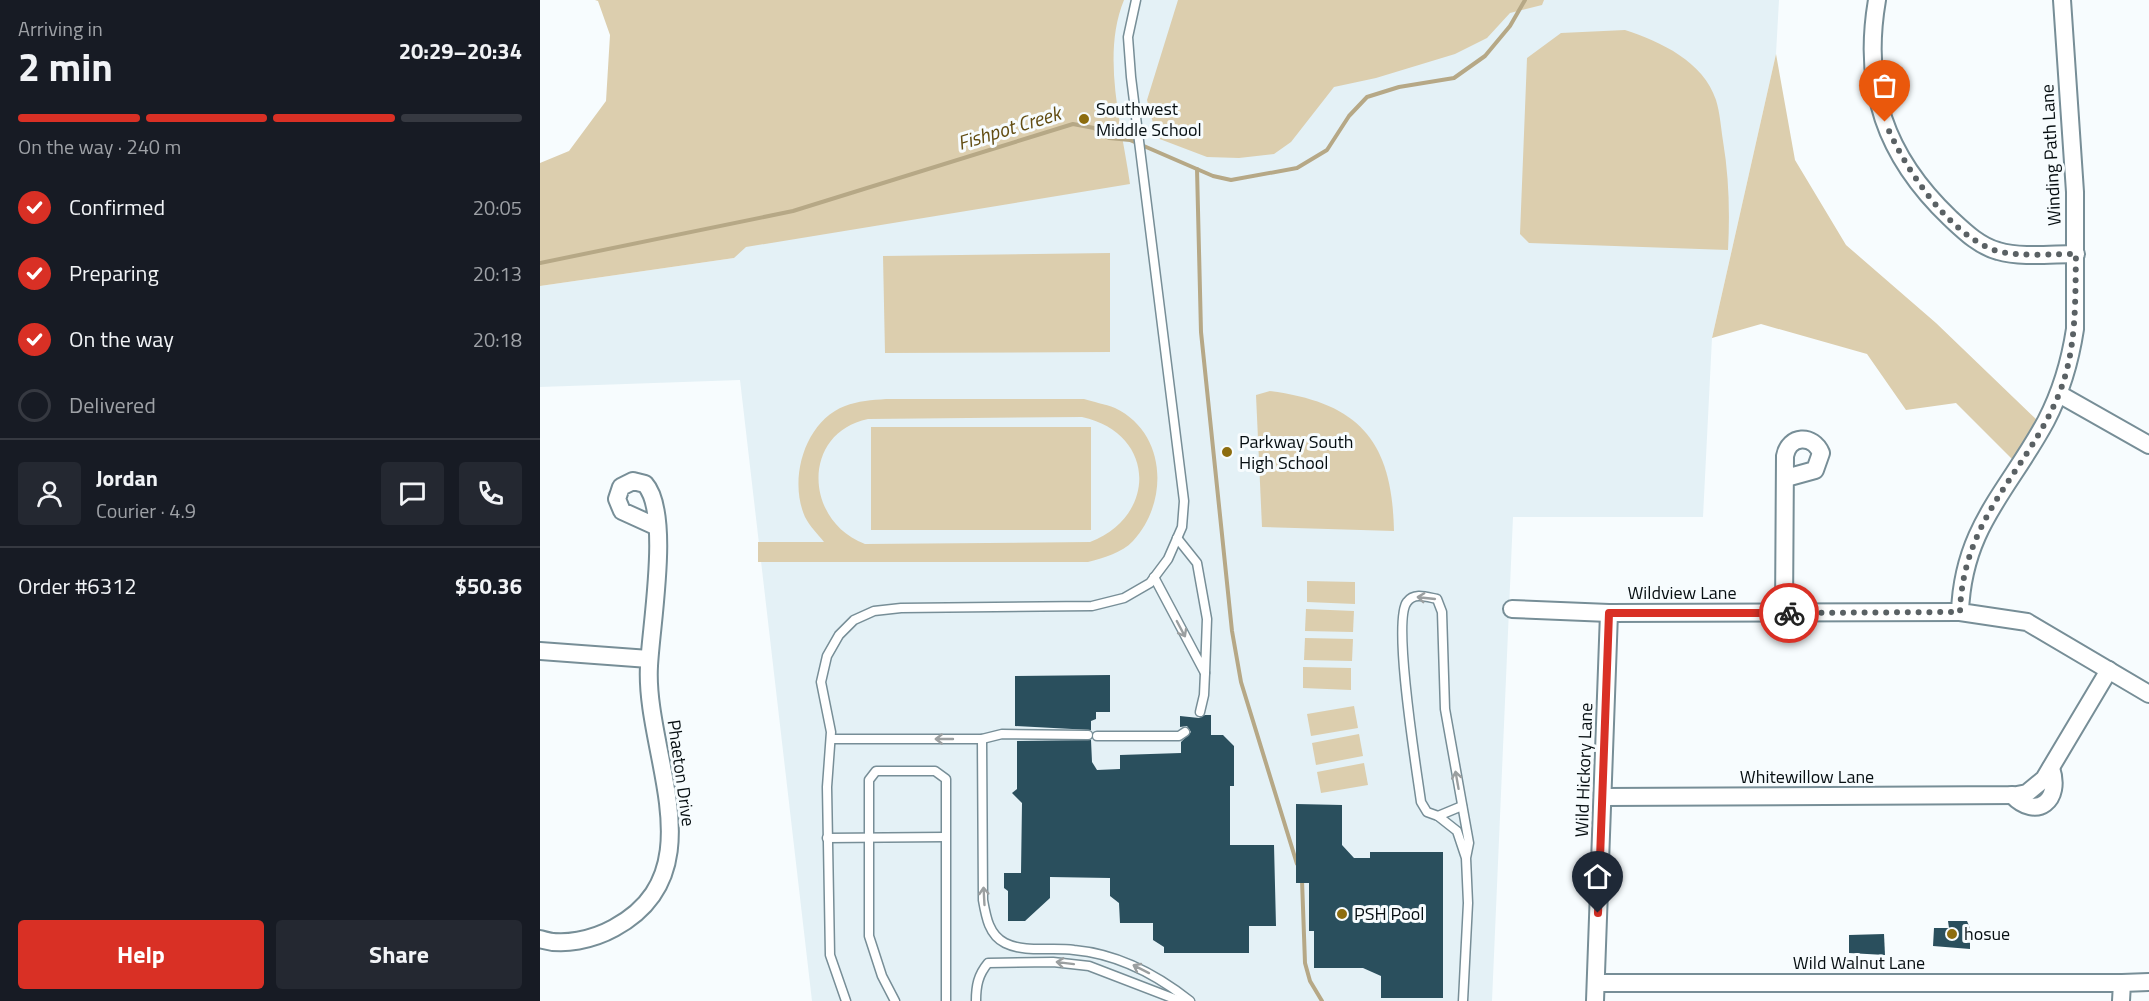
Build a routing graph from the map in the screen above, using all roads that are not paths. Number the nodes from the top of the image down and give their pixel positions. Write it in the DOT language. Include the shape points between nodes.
graph roads {
  1 [pos="1136,0"];
  2 [pos="1877,0"];
  3 [pos="2062,0"];
  4 [pos="2076,254"];
  5 [pos="2059,394"];
  6 [pos="2149,445"];
  7 [pos="1786,478"];
  8 [pos="655,526"];
  9 [pos="1177,538"];
  10 [pos="1154,577"];
  11 [pos="1512,609"];
  12 [pos="1960,612"];
  13 [pos="1609,613"];
  14 [pos="1784,613"];
  15 [pos="540,651"];
  16 [pos="649,659"];
  17 [pos="2109,670"];
  18 [pos="1204,673"];
  19 [pos="2149,694"];
  20 [pos="1200,712"];
  21 [pos="1185,732"];
  22 [pos="1088,735"];
  23 [pos="1097,736"];
  24 [pos="831,739"];
  25 [pos="982,739"];
  26 [pos="1603,797"];
  27 [pos="1462,806"];
  28 [pos="1438,816"];
  29 [pos="945,837"];
  30 [pos="827,838"];
  31 [pos="868,838"];
  32 [pos="1466,858"];
  33 [pos="540,939"];
  34 [pos="2149,982"];
  35 [pos="1596,983"];
  36 [pos="2122,983"];
  37 [pos="846,1001"];
  38 [pos="895,1001"];
  39 [pos="946,1001"];
  40 [pos="976,1001"];
  41 [pos="1180,1001"];
  42 [pos="1190,1001"];
  43 [pos="1463,1001"];
  44 [pos="1595,1001"];
  45 [pos="2121,1001"];
  1 -- 9 [label="lane" via="1128,37 1184,501"];
  2 -- 4 [label="street" via="1872,75 1880,110 1915,180 1978,242 1999,252"];
  3 -- 4 [label="street, Winding Path Lane"];
  4 -- 5 [label="street, Winding Path Lane" via="2075,329"];
  5 -- 6 [label="street"];
  5 -- 12 [label="street, Winding Path Lane" via="2045,423 1986,514 1967,560"];
  7 -- 14 [label="street"];
  8 -- 16 [label="street, Phaeton Drive" via="659,552"];
  9 -- 10 [label="lane"];
  9 -- 18 [label="lane" via="1197,563 1207,619"];
  10 -- 18 [label="lane, one-way"];
  10 -- 24 [label="lane" via="1124,598 1092,606 901,608 874,611 854,620 827,656 821,682"];
  11 -- 13 [label="street, Wildview Lane"];
  12 -- 14 [label="street, Wildview Lane"];
  12 -- 17 [label="street" via="2026,622"];
  13 -- 14 [label="street, Wildview Lane"];
  13 -- 26 [label="street, Wild Hickory Lane"];
  15 -- 16 [label="street"];
  16 -- 33 [label="street, Phaeton Drive" via="648,685 671,828 671,854 663,875 649,899 624,923 601,935 574,941"];
  17 -- 19 [label="street"];
  17 -- 26 [label="street, Whitewillow Lane" via="2051,768 2036,788 2027,793"];
  18 -- 20 [label="lane"];
  21 -- 23 [label="lane" via="1179,736"];
  22 -- 25 [label="lane" via="1002,734"];
  25 -- 24 [label="lane, one-way"];
  24 -- 30 [label="lane"];
  42 -- 25 [label="lane, one-way" via="1137,966 1074,950 1016,947 993,933 983,900"];
  26 -- 35 [label="street, Wild Hickory Lane"];
  27 -- 28 [label="lane"];
  27 -- 28 [label="lane, one-way" via="1444,709 1441,603 1429,597 1413,597 1404,606 1407,714 1421,802 1427,812"];
  27 -- 32 [label="lane" via="1469,843"];
  28 -- 32 [label="lane" via="1457,831"];
  29 -- 31 [label="lane"];
  29 -- 31 [label="lane" via="946,779 935,771 876,771 869,780"];
  29 -- 39 [label="lane"];
  30 -- 31 [label="lane"];
  30 -- 37 [label="lane" via="830,955"];
  31 -- 38 [label="lane" via="868,936"];
  32 -- 43 [label="lane"];
  34 -- 36 [label="street"];
  35 -- 36 [label="street, Wild Walnut Lane"];
  35 -- 44 [label="street, Wild Hickory Lane"];
  36 -- 45 [label="street"];
  41 -- 40 [label="lane, one-way" via="1089,966 1053,962 988,963 976,986"];
}
